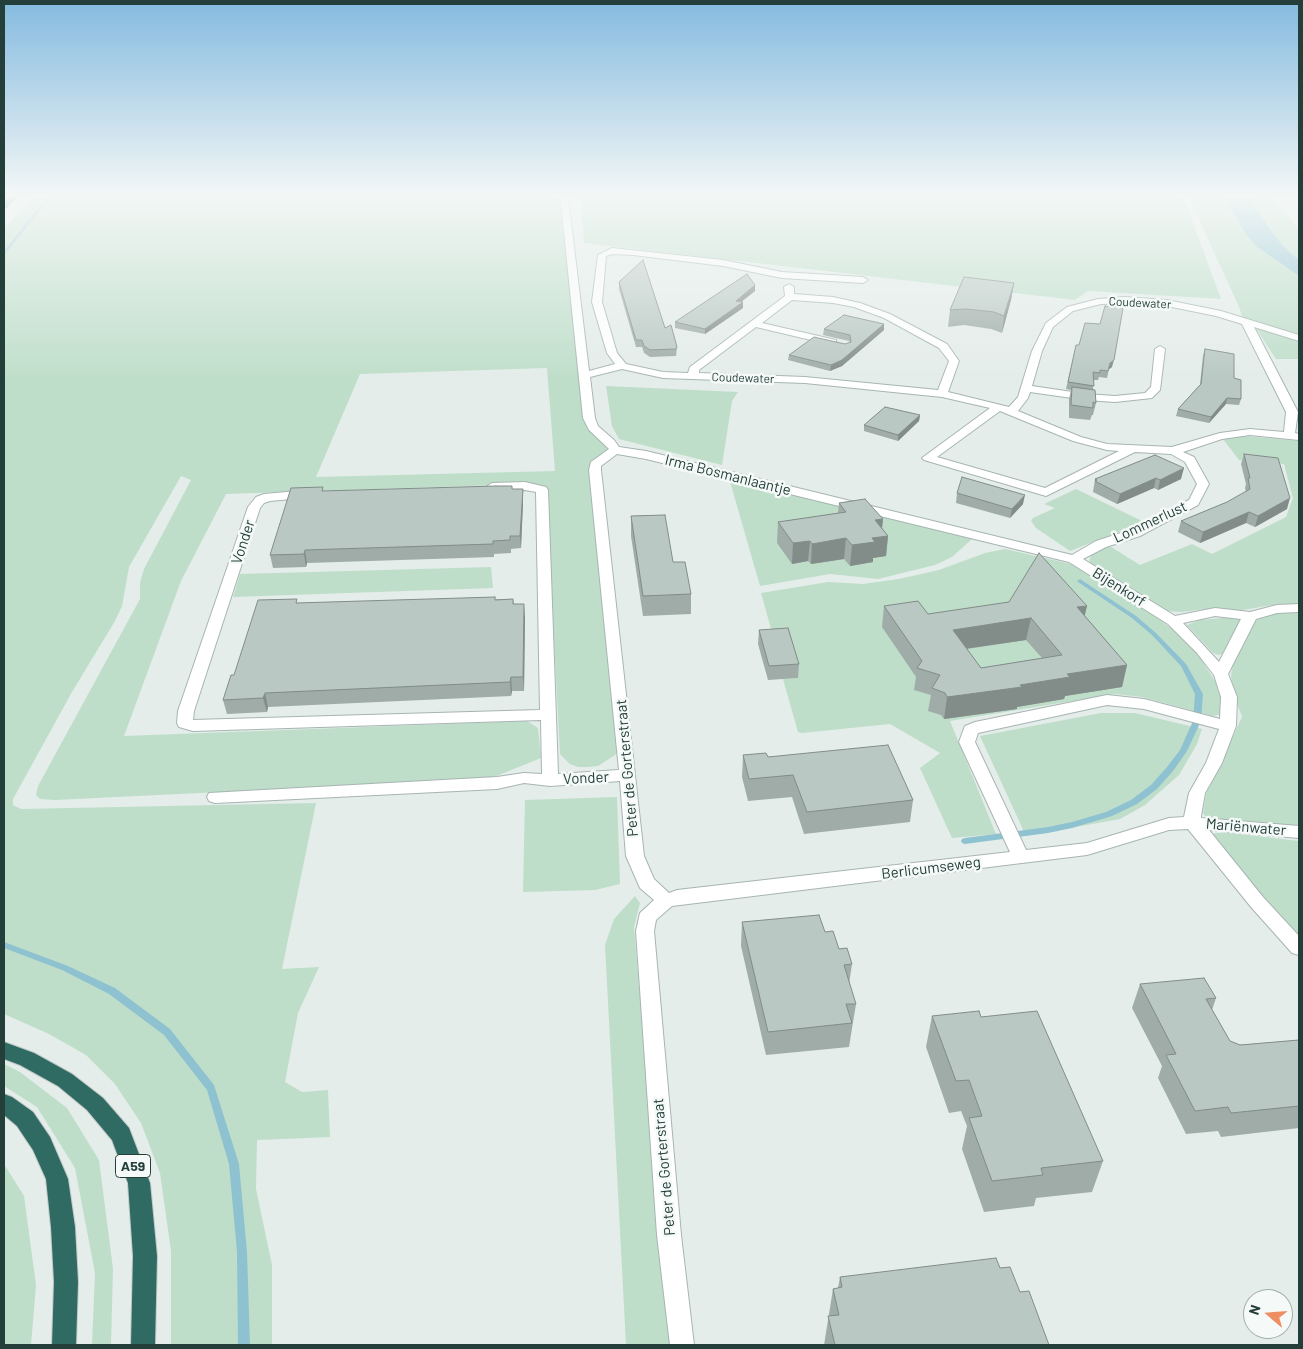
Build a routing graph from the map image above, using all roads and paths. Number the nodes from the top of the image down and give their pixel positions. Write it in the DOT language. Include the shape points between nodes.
graph roads {
  1 [pos="571,256"];
  2 [pos="602,256"];
  3 [pos="665,256"];
  4 [pos="782,275"];
  5 [pos="863,280"];
  6 [pos="790,297"];
  7 [pos="1246,322"];
  8 [pos="755,324"];
  9 [pos="1299,338"];
  10 [pos="845,345"];
  11 [pos="1160,349"];
  12 [pos="622,366"];
  13 [pos="584,375"];
  14 [pos="693,377"];
  15 [pos="1026,388"];
  16 [pos="942,394"];
  17 [pos="1005,410"];
  18 [pos="1294,436"];
  19 [pos="1133,449"];
  20 [pos="615,450"];
  21 [pos="1173,451"];
  22 [pos="476,487"];
  23 [pos="327,493"];
  24 [pos="841,503"];
  25 [pos="1074,560"];
  26 [pos="1299,608"];
  27 [pos="1250,616"];
  28 [pos="1173,622"];
  29 [pos="1221,674"];
  30 [pos="548,715"];
  31 [pos="1220,724"];
  32 [pos="627,775"];
  33 [pos="550,780"];
  34 [pos="216,797"];
  35 [pos="1194,823"];
  36 [pos="1299,832"];
  37 [pos="1018,853"];
  38 [pos="666,901"];
  39 [pos="1299,948"];
  40 [pos="4,1050"];
  41 [pos="4,1103"];
  42 [pos="64,1345"];
  43 [pos="143,1345"];
  44 [pos="682,1345"];
  1 -- 13 [label="street"];
  2 -- 12 [label="street" via="598,302 612,354"];
  3 -- 4 [label="street"];
  4 -- 5 [label="street"];
  4 -- 6 [label="street" via="789,286"];
  6 -- 8 [label="street, Coudewater"];
  6 -- 16 [label="street" via="857,305 887,316 943,346 954,361"];
  7 -- 9 [label="street, Coudewater"];
  7 -- 15 [label="street, Coudewater" via="1159,302 1101,301 1070,309 1049,325"];
  7 -- 18 [label="street" via="1292,412"];
  8 -- 10 [label="street"];
  8 -- 14 [label="street, Coudewater" via="694,369"];
  11 -- 15 [label="street" via="1156,388 1148,396 1086,398"];
  12 -- 13 [label="street, Coudewater"];
  12 -- 14 [label="street, Coudewater" via="663,375"];
  13 -- 20 [label="street" via="590,423"];
  14 -- 16 [label="street, Coudewater" via="805,380"];
  15 -- 17 [label="street, Coudewater" via="1023,398"];
  16 -- 17 [label="street, Coudewater"];
  17 -- 19 [label="street, Coudewater" via="1077,440 1107,448"];
  17 -- 19 [label="street, Coudewater" via="928,458 1046,492"];
  18 -- 21 [label="street, Coudewater" via="1250,432 1220,436"];
  19 -- 21 [label="street, Coudewater"];
  20 -- 24 [label="street, Irma Bosmanlaantje"];
  20 -- 32 [label="street, Peter de Gorterstraat" via="595,465 595,470"];
  21 -- 25 [label="street, Lommerlust" via="1190,460 1203,484 1194,502 1135,533 1101,544"];
  22 -- 30 [label="street, Vonder" via="525,486 542,490"];
  23 -- 30 [label="street, Vonder" via="278,495 260,500 254,507 186,710 185,722 193,726"];
  24 -- 25 [label="street, Bijenkorf"];
  25 -- 28 [label="street, Bijenkorf"];
  26 -- 27 [label="street" via="1277,609"];
  27 -- 28 [label="street" via="1215,612"];
  27 -- 29 [label="street"];
  28 -- 29 [label="street, Bijenkorf"];
  29 -- 31 [label="street, Bijenkorf" via="1229,697"];
  30 -- 33 [label="street, Vonder"];
  31 -- 35 [label="street, Bijenkorf" via="1214,763 1197,793 1192,816"];
  31 -- 37 [label="street" via="1144,704 1106,700 971,730 967,742"];
  32 -- 33 [label="street, Vonder"];
  32 -- 38 [label="street, Peter de Gorterstraat" via="635,856 646,883"];
  33 -- 34 [label="street" via="524,778 497,783"];
  35 -- 36 [label="street, Mariënwater"];
  35 -- 37 [label="street, Berlicumseweg" via="1169,824 1087,849"];
  35 -- 39 [label="street" via="1257,902"];
  37 -- 38 [label="street, Berlicumseweg"];
  38 -- 44 [label="street, Peter de Gorterstraat" via="647,918 645,930 669,1235"];
  40 -- 43 [label="highway, A59" via="65,1080 94,1104 121,1135 139,1183 145,1256"];
  41 -- 42 [label="highway" via="25,1119 38,1138 57,1179 66,1282"];
}
